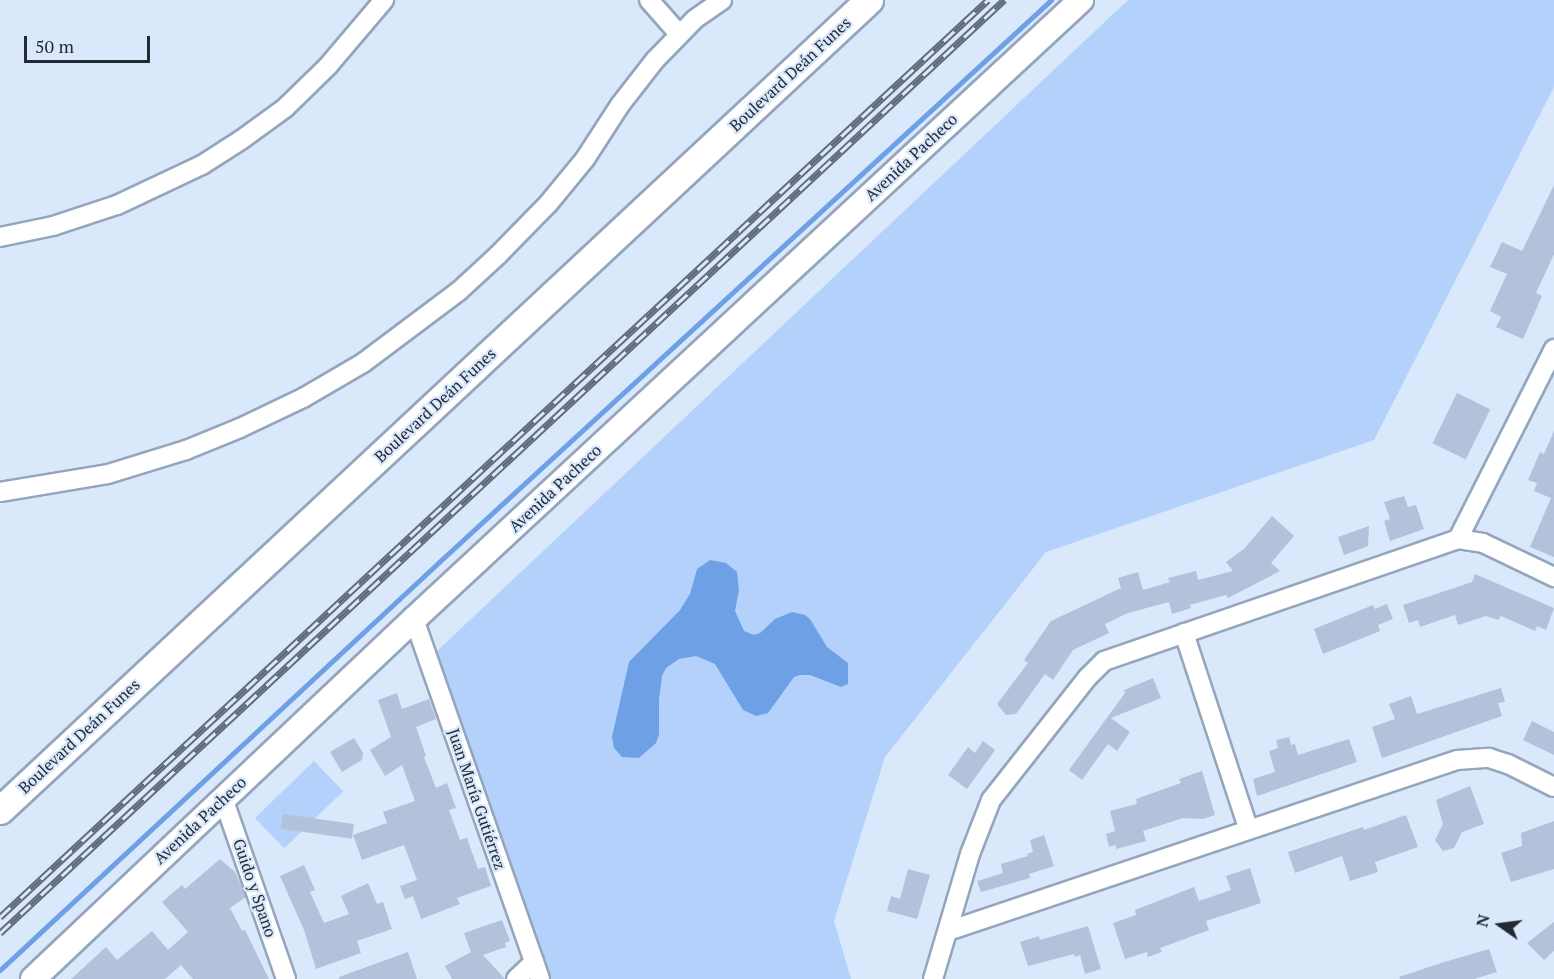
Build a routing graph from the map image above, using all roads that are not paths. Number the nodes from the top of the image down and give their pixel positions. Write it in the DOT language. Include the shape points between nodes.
graph roads {
  1 [pos="384,0"];
  2 [pos="649,0"];
  3 [pos="722,0"];
  4 [pos="846,0"];
  5 [pos="869,0"];
  6 [pos="1081,0"];
  7 [pos="679,34"];
  8 [pos="0,237"];
  9 [pos="1554,349"];
  10 [pos="0,492"];
  11 [pos="1458,539"];
  12 [pos="1554,577"];
  13 [pos="414,619"];
  14 [pos="1184,633"];
  15 [pos="0,785"];
  16 [pos="1554,787"];
  17 [pos="223,798"];
  18 [pos="0,810"];
  19 [pos="1248,828"];
  20 [pos="948,932"];
  21 [pos="537,971"];
  22 [pos="33,979"];
  23 [pos="286,979"];
  24 [pos="516,979"];
  25 [pos="933,979"];
  1 -- 8 [label="street" via="328,66 285,108 212,159 117,205 53,226"];
  2 -- 7 [label="street"];
  3 -- 7 [label="street"];
  4 -- 15 [label="main road, Boulevard Deán Funes"];
  5 -- 18 [label="main road, Boulevard Deán Funes"];
  6 -- 13 [label="street, Avenida Pacheco"];
  7 -- 10 [label="street" via="638,81 585,159 548,204 459,291 363,363 293,403 186,450 108,474"];
  9 -- 11 [label="street"];
  11 -- 12 [label="street" via="1483,543"];
  11 -- 14 [label="street"];
  13 -- 17 [label="street, Avenida Pacheco"];
  13 -- 21 [label="street, Juan María Gutiérrez"];
  14 -- 19 [label="street"];
  14 -- 20 [label="street" via="1104,661 1004,781 982,819"];
  16 -- 19 [label="street" via="1508,764 1473,757"];
  17 -- 22 [label="street, Avenida Pacheco"];
  17 -- 23 [label="street, Guido y Spano"];
  19 -- 20 [label="street"];
  20 -- 25 [label="street"];
  21 -- 24 [label="street"];
}
